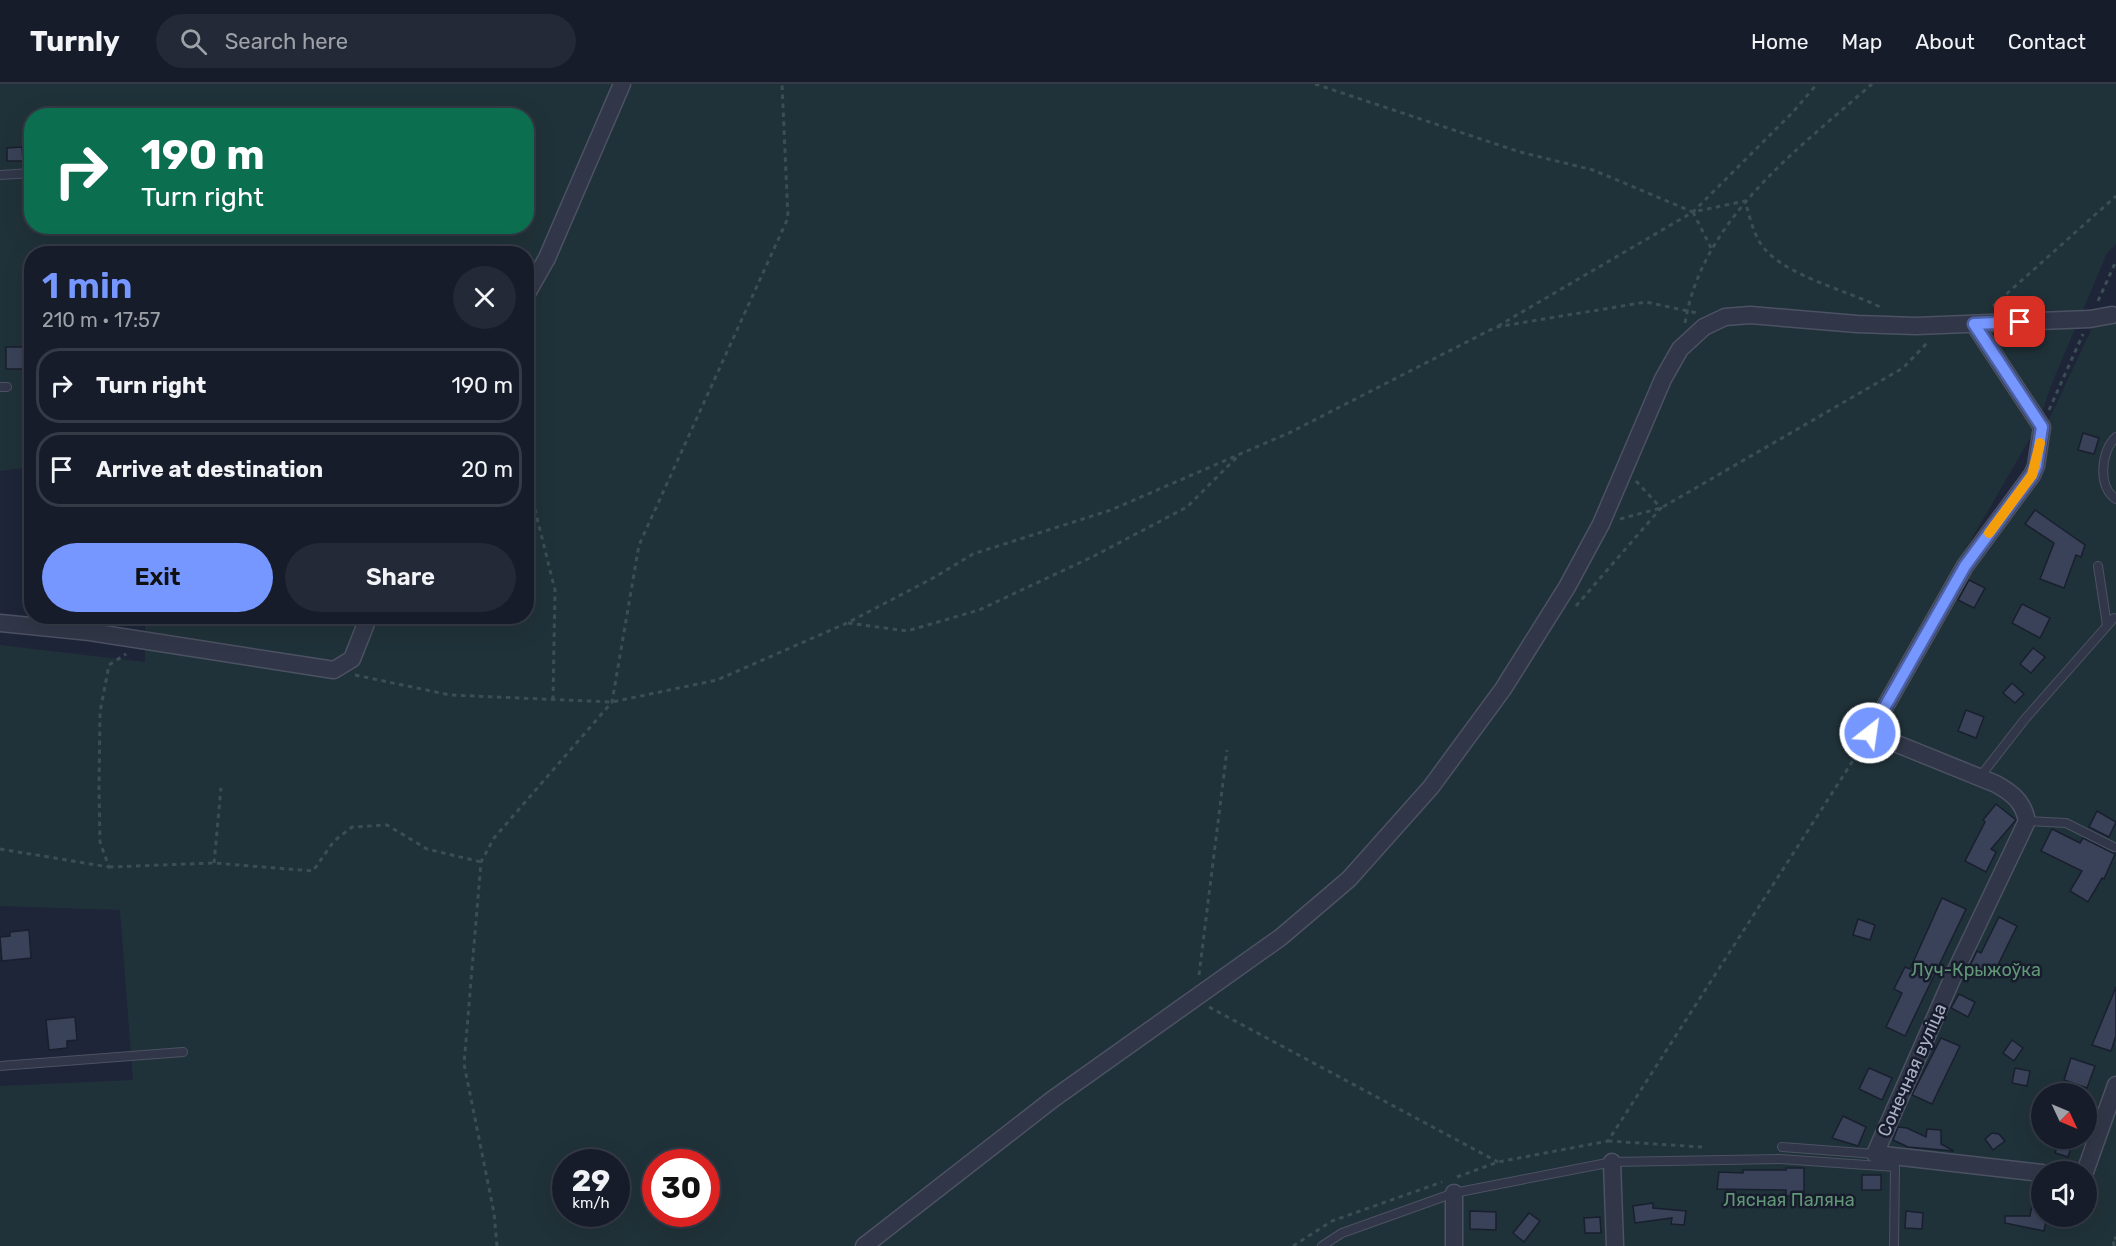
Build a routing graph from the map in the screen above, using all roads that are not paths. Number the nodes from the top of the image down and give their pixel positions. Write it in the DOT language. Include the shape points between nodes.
graph roads {
  1 [pos="622,84"];
  2 [pos="24,174"];
  3 [pos="0,175"];
  4 [pos="534,281"];
  5 [pos="2114,315"];
  6 [pos="1974,324"];
  7 [pos="2116,437"];
  8 [pos="2116,499"];
  9 [pos="2098,566"];
  10 [pos="2114,618"];
  11 [pos="0,623"];
  12 [pos="366,624"];
  13 [pos="2107,625"];
  14 [pos="1979,778"];
  15 [pos="2027,821"];
  16 [pos="2114,847"];
  17 [pos="183,1052"];
  18 [pos="0,1066"];
  19 [pos="2116,1085"];
  20 [pos="1782,1147"];
  21 [pos="1875,1154"];
  22 [pos="2089,1161"];
  23 [pos="1612,1162"];
  24 [pos="2031,1172"];
  25 [pos="1454,1193"];
  26 [pos="864,1246"];
  27 [pos="1322,1246"];
  28 [pos="1454,1246"];
  29 [pos="1615,1246"];
  30 [pos="1894,1246"];
  1 -- 4 [label="street"];
  2 -- 3 [label="lane"];
  5 -- 6 [label="street"];
  6 -- 14 [label="street" via="2042,427 2036,466 1965,566 1870,733"];
  6 -- 26 [label="street" via="1857,324 1750,315 1725,317 1704,327 1680,349 1663,379 1601,524 1503,689 1431,787 1349,879 1200,1002 1053,1099"];
  7 -- 8 [label="lane" via="2109,443 2103,477 2104,486"];
  9 -- 13 [label="lane"];
  10 -- 13 [label="lane"];
  11 -- 12 [label="street" via="90,632 334,670 352,659"];
  13 -- 14 [label="lane"];
  14 -- 15 [label="street" via="2013,794 2025,808"];
  15 -- 16 [label="lane" via="2066,823"];
  15 -- 21 [label="street, Сонечная вуліца" via="1956,969"];
  17 -- 18 [label="lane"];
  19 -- 22 [label="street"];
  20 -- 21 [label="lane"];
  21 -- 24 [label="street"];
  23 -- 25 [label="lane"];
  23 -- 29 [label="street"];
  23 -- 30 [label="lane" via="1780,1159 1895,1167"];
  25 -- 27 [label="lane" via="1342,1233"];
  25 -- 28 [label="street"];
}
